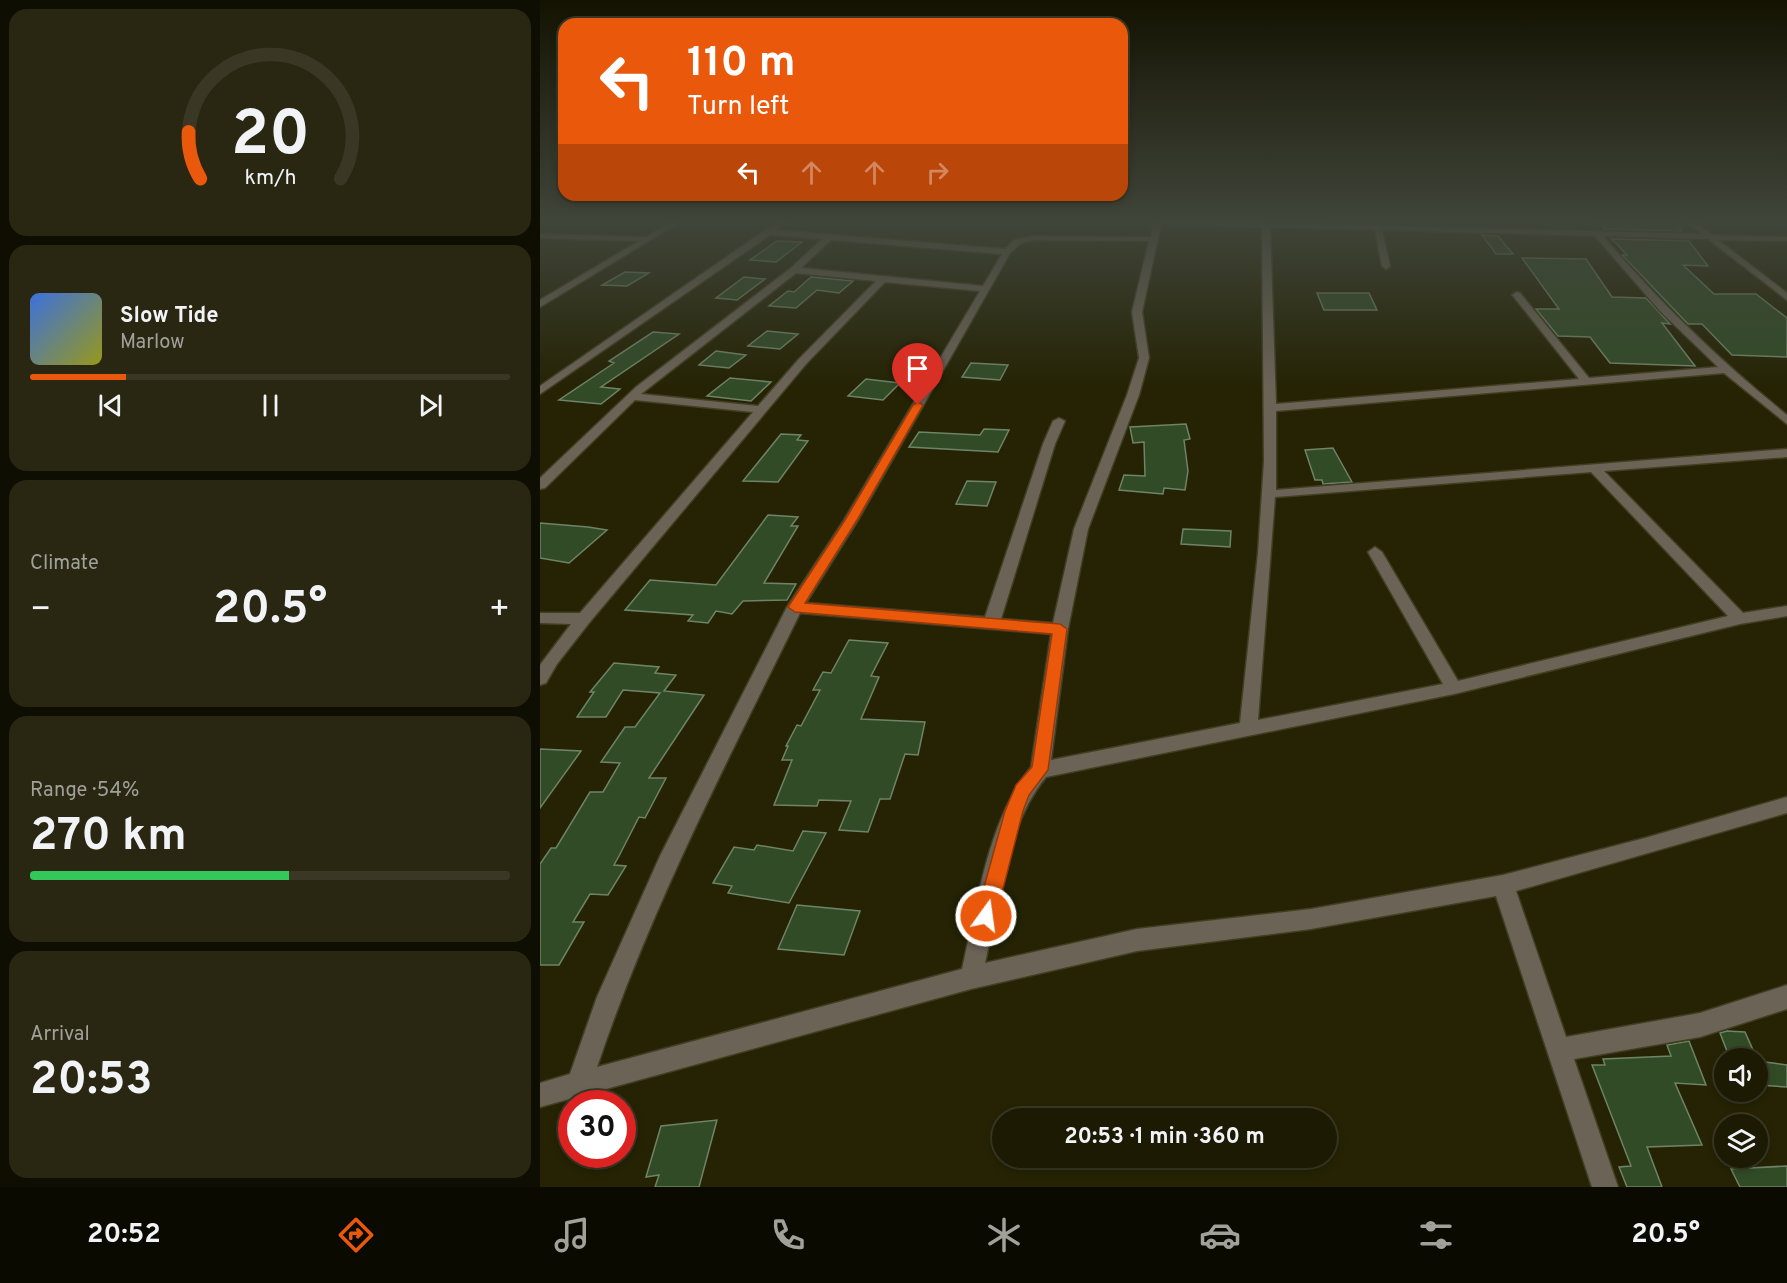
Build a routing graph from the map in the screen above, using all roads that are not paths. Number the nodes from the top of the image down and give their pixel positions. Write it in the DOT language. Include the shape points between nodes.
graph roads {
  1 [pos="583,277"];
  2 [pos="706,277"];
  3 [pos="784,277"];
  4 [pos="867,277"];
  5 [pos="992,277"];
  6 [pos="1146,277"];
  7 [pos="1266,277"];
  8 [pos="1635,277"];
  9 [pos="1762,277"];
  10 [pos="883,279"];
  11 [pos="985,289"];
  12 [pos="1517,296"];
  13 [pos="1787,297"];
  14 [pos="540,303"];
  15 [pos="1724,370"];
  16 [pos="1586,381"];
  17 [pos="540,391"];
  18 [pos="632,396"];
  19 [pos="1270,408"];
  20 [pos="762,410"];
  21 [pos="1059,421"];
  22 [pos="1787,421"];
  23 [pos="1787,453"];
  24 [pos="1596,469"];
  25 [pos="540,484"];
  26 [pos="1269,494"];
  27 [pos="1375,552"];
  28 [pos="795,607"];
  29 [pos="1787,612"];
  30 [pos="540,618"];
  31 [pos="584,619"];
  32 [pos="1740,619"];
  33 [pos="992,624"];
  34 [pos="1060,629"];
  35 [pos="540,680"];
  36 [pos="1454,688"];
  37 [pos="1248,730"];
  38 [pos="1040,770"];
  39 [pos="1787,805"];
  40 [pos="1503,885"];
  41 [pos="970,978"];
  42 [pos="1787,997"];
  43 [pos="1559,1050"];
  44 [pos="579,1084"];
  45 [pos="540,1095"];
  46 [pos="1605,1187"];
  1 -- 14 [label="street"];
  2 -- 17 [label="street"];
  3 -- 18 [label="street"];
  4 -- 10 [label="street"];
  5 -- 11 [label="street"];
  6 -- 34 [label="street" via="1137,312 1144,351 1141,370 1082,529"];
  7 -- 19 [label="street"];
  8 -- 15 [label="street"];
  9 -- 13 [label="street"];
  10 -- 11 [label="street"];
  10 -- 20 [label="street" via="802,362"];
  11 -- 28 [label="street" via="851,520"];
  12 -- 16 [label="street"];
  15 -- 16 [label="street"];
  15 -- 22 [label="street"];
  16 -- 19 [label="street"];
  18 -- 20 [label="street"];
  18 -- 25 [label="street"];
  19 -- 26 [label="street"];
  20 -- 31 [label="street"];
  21 -- 33 [label="street" via="1048,444"];
  23 -- 24 [label="street"];
  24 -- 26 [label="street"];
  24 -- 32 [label="street"];
  26 -- 37 [label="street"];
  27 -- 36 [label="street"];
  28 -- 33 [label="street"];
  28 -- 44 [label="street" via="667,863 609,997"];
  29 -- 32 [label="street"];
  30 -- 31 [label="street"];
  31 -- 35 [label="street"];
  32 -- 36 [label="street"];
  33 -- 34 [label="street"];
  34 -- 38 [label="street"];
  36 -- 37 [label="street"];
  37 -- 38 [label="street"];
  38 -- 41 [label="street" via="1022,790 1006,834"];
  39 -- 40 [label="street"];
  40 -- 41 [label="street" via="1311,919 1137,940"];
  40 -- 43 [label="street"];
  41 -- 44 [label="street"];
  42 -- 43 [label="street" via="1700,1025"];
  43 -- 46 [label="street"];
  44 -- 45 [label="street"];
}
